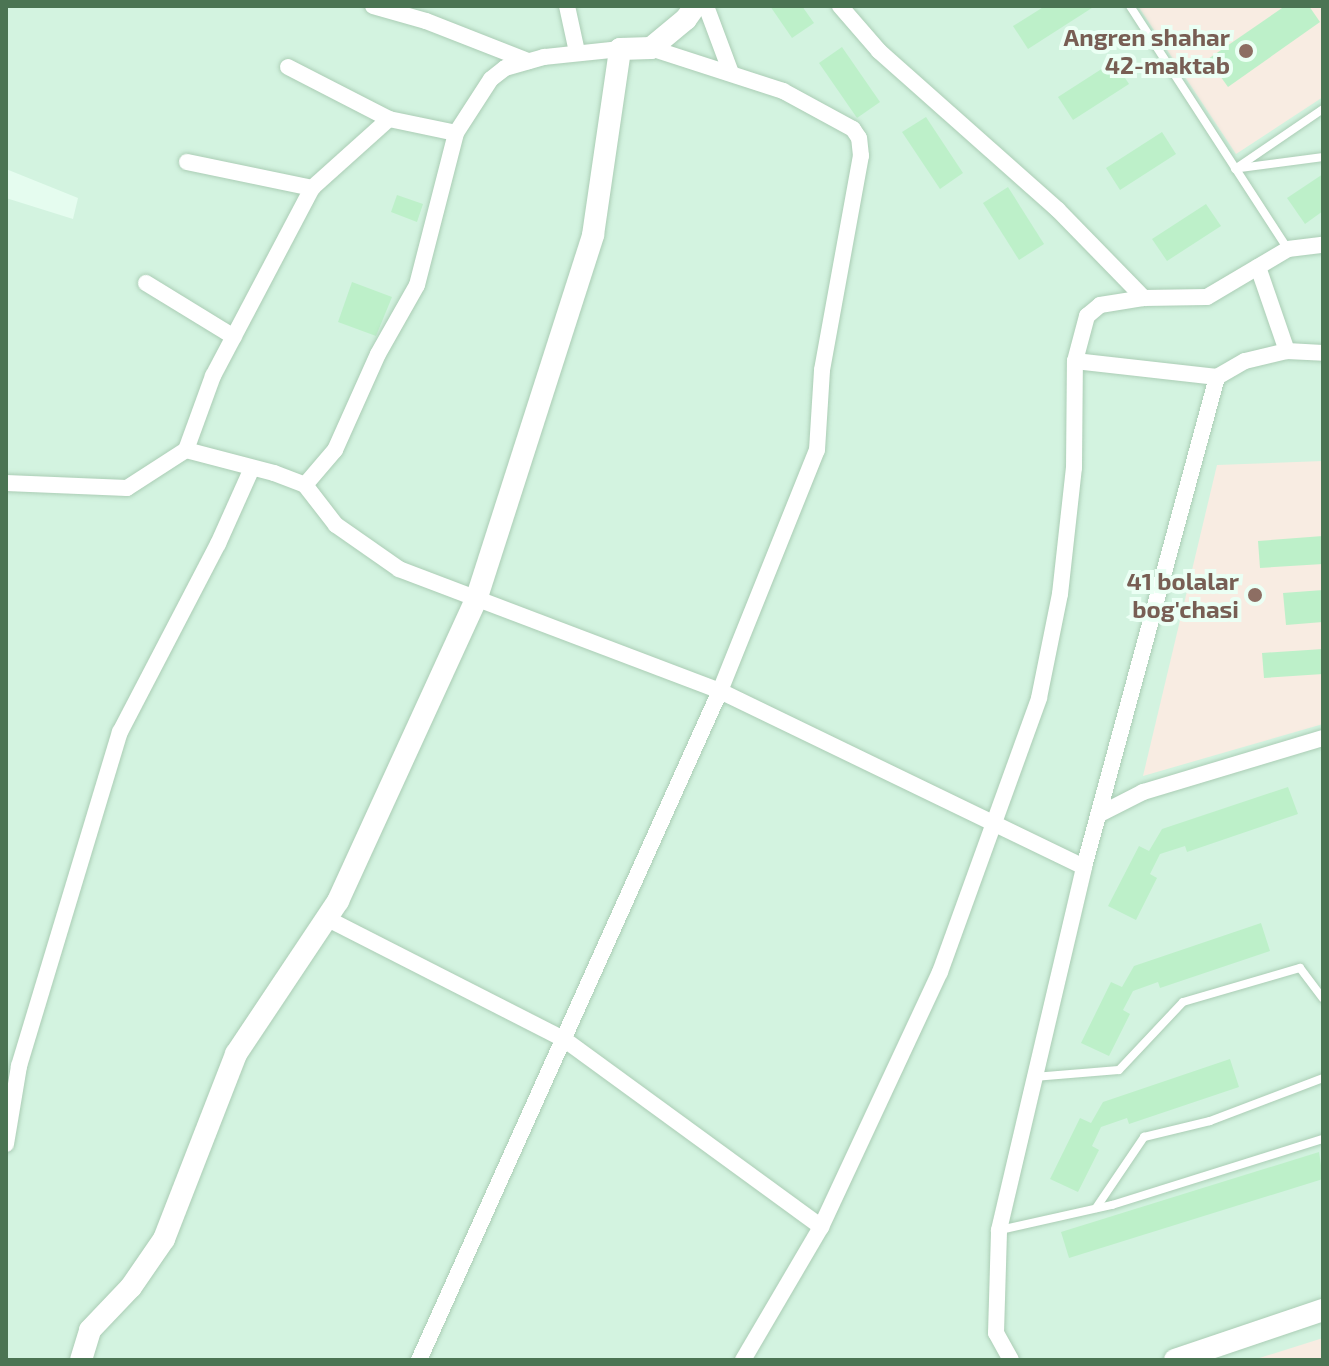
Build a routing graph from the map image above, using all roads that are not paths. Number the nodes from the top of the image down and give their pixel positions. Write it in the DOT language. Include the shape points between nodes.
graph roads {
  1 [pos="373,6"];
  2 [pos="567,6"];
  3 [pos="695,6"];
  4 [pos="706,6"];
  5 [pos="840,6"];
  6 [pos="1130,6"];
  7 [pos="651,48"];
  8 [pos="620,49"];
  9 [pos="577,52"];
  10 [pos="528,61"];
  11 [pos="288,67"];
  12 [pos="731,73"];
  13 [pos="1323,109"];
  14 [pos="389,119"];
  15 [pos="456,133"];
  16 [pos="1323,157"];
  17 [pos="187,162"];
  18 [pos="1235,169"];
  19 [pos="312,188"];
  20 [pos="1323,245"];
  21 [pos="1288,249"];
  22 [pos="1258,267"];
  23 [pos="146,283"];
  24 [pos="1144,298"];
  25 [pos="234,337"];
  26 [pos="1287,351"];
  27 [pos="1323,353"];
  28 [pos="1075,361"];
  29 [pos="1217,377"];
  30 [pos="186,450"];
  31 [pos="252,468"];
  32 [pos="6,483"];
  33 [pos="305,485"];
  34 [pos="477,597"];
  35 [pos="720,691"];
  36 [pos="1323,738"];
  37 [pos="1098,815"];
  38 [pos="992,824"];
  39 [pos="1084,867"];
  40 [pos="326,918"];
  41 [pos="1323,998"];
  42 [pos="565,1040"];
  43 [pos="1033,1077"];
  44 [pos="1323,1078"];
  45 [pos="1323,1139"];
  46 [pos="6,1144"];
  47 [pos="1096,1209"];
  48 [pos="821,1227"];
  49 [pos="999,1230"];
  50 [pos="1323,1310"];
  51 [pos="81,1360"];
  52 [pos="419,1360"];
  53 [pos="743,1360"];
  54 [pos="1011,1360"];
  55 [pos="1175,1360"];
  1 -- 10 [label="street"];
  2 -- 9 [label="street"];
  3 -- 7 [label="street"];
  4 -- 12 [label="street"];
  5 -- 24 [label="street" via="879,51 1058,210"];
  6 -- 18 [label="lane"];
  7 -- 8 [label="street"];
  7 -- 12 [label="street"];
  8 -- 9 [label="street"];
  8 -- 34 [label="street" via="593,235"];
  9 -- 10 [label="street"];
  10 -- 15 [label="street" via="491,79"];
  11 -- 14 [label="street"];
  12 -- 35 [label="street" via="783,91 853,129 862,151 822,370 817,450"];
  13 -- 18 [label="lane"];
  14 -- 15 [label="street"];
  14 -- 19 [label="street"];
  15 -- 33 [label="street" via="417,285 378,354 335,450"];
  16 -- 18 [label="lane"];
  17 -- 19 [label="street"];
  18 -- 21 [label="lane"];
  19 -- 25 [label="street"];
  20 -- 21 [label="street"];
  21 -- 22 [label="street"];
  22 -- 24 [label="street" via="1207,297"];
  22 -- 26 [label="street"];
  23 -- 25 [label="street"];
  24 -- 28 [label="street" via="1092,309"];
  25 -- 30 [label="street" via="213,376"];
  26 -- 27 [label="street"];
  26 -- 29 [label="street" via="1245,361"];
  28 -- 29 [label="street"];
  28 -- 38 [label="street" via="1074,468 1060,594 1039,698"];
  29 -- 37 [label="street"];
  30 -- 31 [label="street"];
  30 -- 32 [label="street" via="127,488"];
  31 -- 33 [label="street"];
  31 -- 46 [label="street" via="120,732 19,1066"];
  33 -- 34 [label="street" via="336,525 399,569"];
  34 -- 35 [label="street"];
  34 -- 40 [label="street"];
  35 -- 38 [label="street"];
  35 -- 42 [label="street"];
  36 -- 37 [label="street" via="1143,792"];
  37 -- 39 [label="street"];
  38 -- 39 [label="street"];
  38 -- 48 [label="street" via="940,972"];
  39 -- 43 [label="street"];
  40 -- 42 [label="street"];
  40 -- 51 [label="street" via="236,1054 164,1239 131,1287 90,1330"];
  41 -- 43 [label="lane" via="1300,968 1183,1002 1119,1070"];
  42 -- 48 [label="street"];
  42 -- 52 [label="street"];
  43 -- 49 [label="street"];
  44 -- 47 [label="lane" via="1210,1121 1144,1137"];
  45 -- 47 [label="lane"];
  47 -- 49 [label="lane"];
  48 -- 53 [label="street"];
  49 -- 54 [label="street" via="996,1333"];
  50 -- 55 [label="street"];
}
